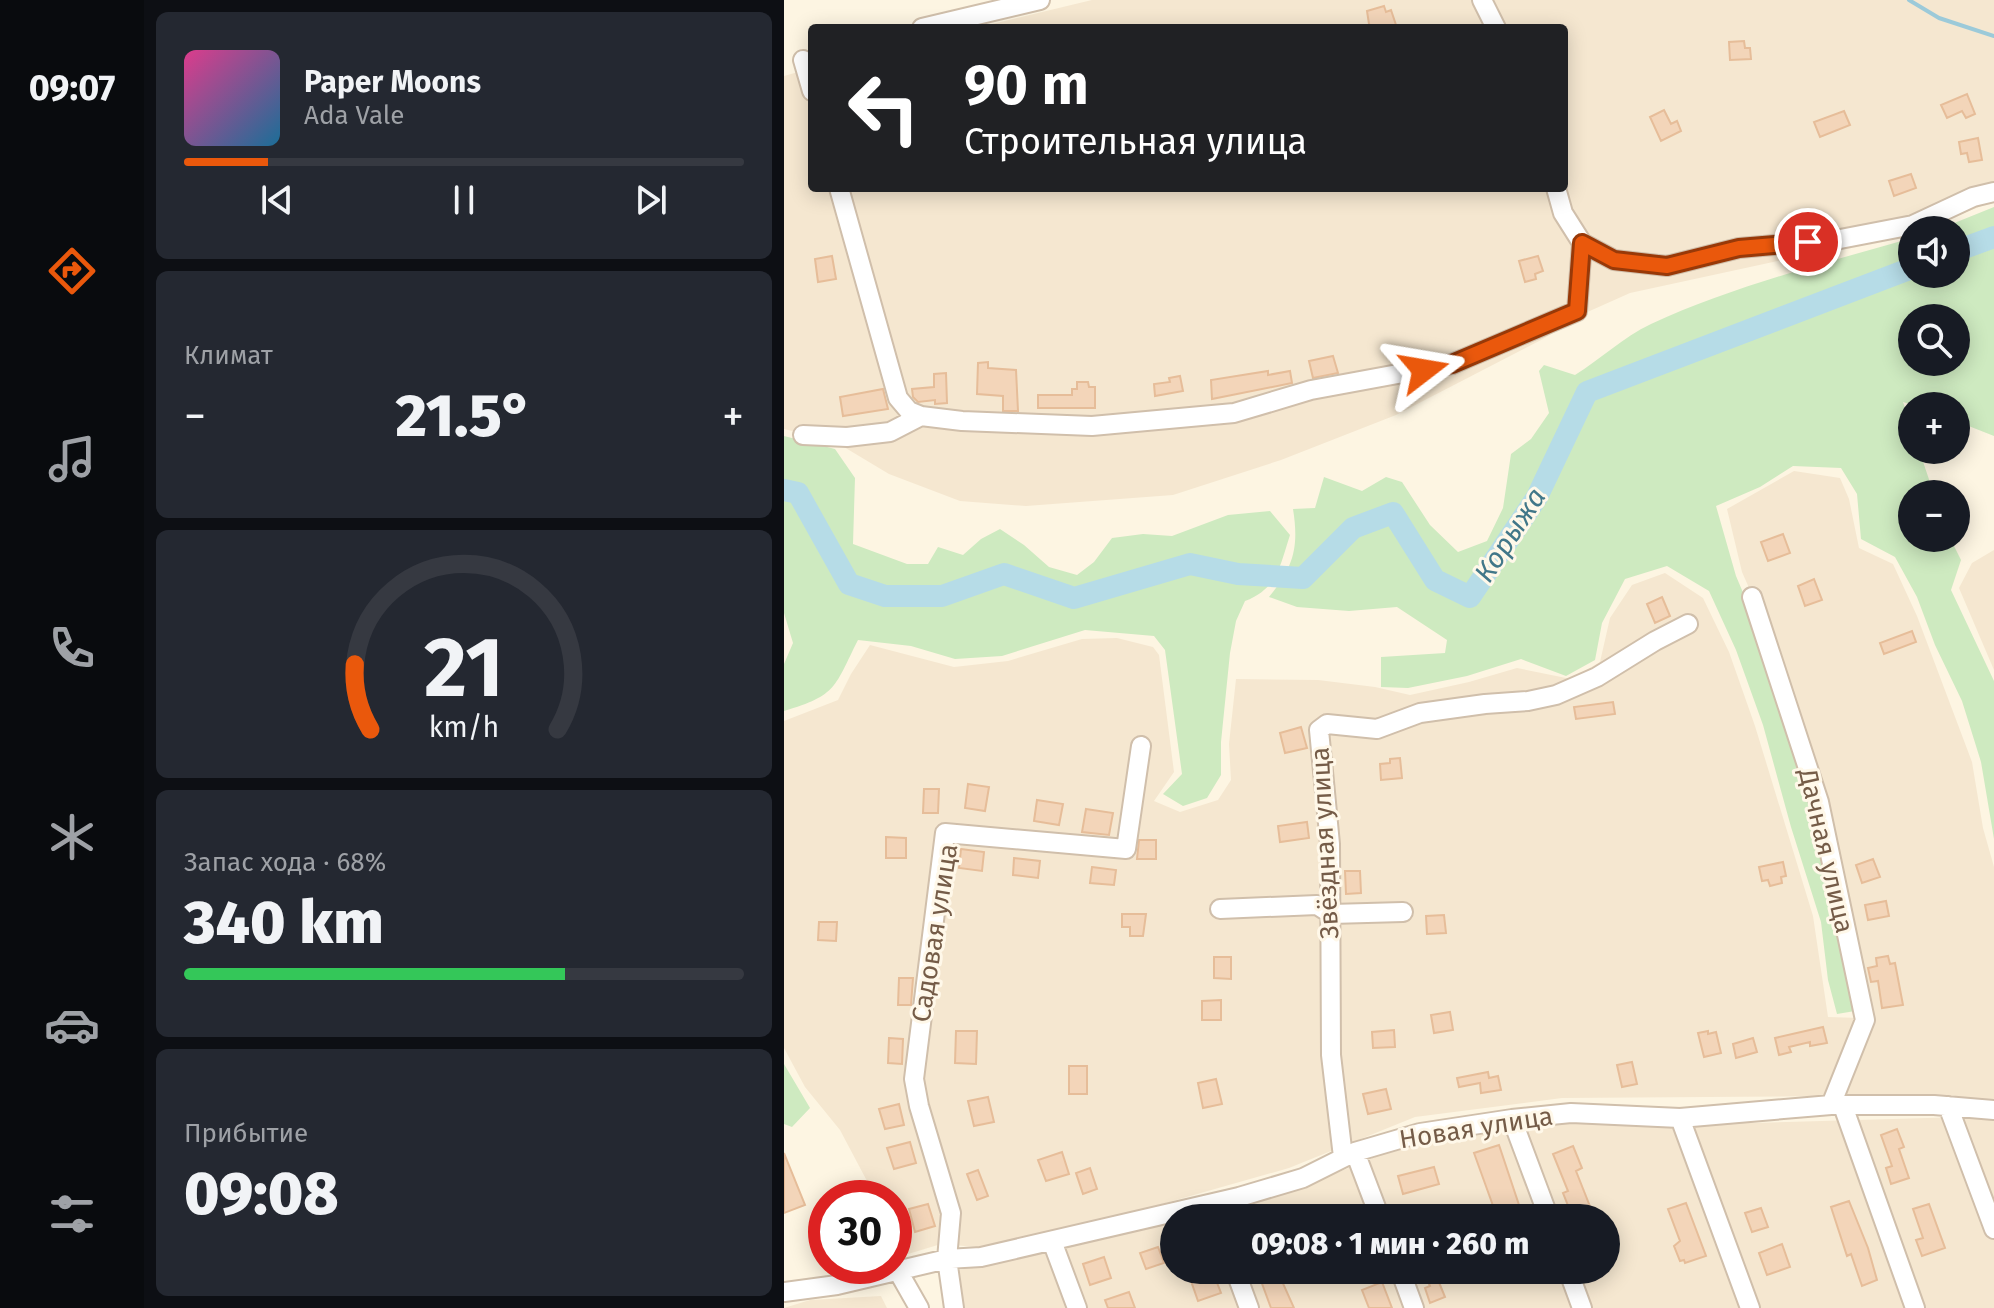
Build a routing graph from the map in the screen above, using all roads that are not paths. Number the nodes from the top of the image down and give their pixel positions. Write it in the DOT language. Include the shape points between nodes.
graph roads {
  1 [pos="1040,0"];
  2 [pos="1482,0"];
  3 [pos="939,24"];
  4 [pos="1494,24"];
  5 [pos="808,58"];
  6 [pos="784,66"];
  7 [pos="840,192"];
  8 [pos="1557,192"];
  9 [pos="1994,192"];
  10 [pos="1582,243"];
  11 [pos="921,416"];
  12 [pos="803,435"];
  13 [pos="1752,597"];
  14 [pos="1688,624"];
  15 [pos="1141,746"];
  16 [pos="1220,909"];
  17 [pos="1403,912"];
  18 [pos="1331,914"];
  19 [pos="1837,1105"];
  20 [pos="1948,1106"];
  21 [pos="1994,1110"];
  22 [pos="1680,1118"];
  23 [pos="1512,1119"];
  24 [pos="1349,1155"];
  25 [pos="1987,1194"];
  26 [pos="1233,1204"];
  27 [pos="1373,1204"];
  28 [pos="1544,1204"];
  29 [pos="1160,1221"];
  30 [pos="1994,1229"];
  31 [pos="1052,1241"];
  32 [pos="947,1259"];
  33 [pos="912,1268"];
  34 [pos="841,1284"];
  35 [pos="905,1284"];
  36 [pos="1240,1284"];
  37 [pos="1405,1284"];
  38 [pos="1573,1284"];
  39 [pos="784,1292"];
  40 [pos="919,1308"];
  41 [pos="954,1308"];
  42 [pos="1077,1308"];
  43 [pos="1249,1308"];
  44 [pos="1414,1308"];
  45 [pos="1582,1308"];
  46 [pos="1750,1308"];
  47 [pos="1915,1308"];
  1 -- 3 [label="street"];
  2 -- 4 [label="street"];
  5 -- 6 [label="street"];
  7 -- 11 [label="street" via="898,398"];
  8 -- 10 [label="street"];
  9 -- 10 [label="street" via="1913,225 1835,240 1739,248 1667,266 1614,260"];
  10 -- 11 [label="street" via="1577,311 1452,364 1311,390 1234,413 1092,426"];
  11 -- 12 [label="street" via="890,432"];
  13 -- 19 [label="street, Дачная улица" via="1819,802 1865,1020"];
  14 -- 18 [label="street, Звёздная улица" via="1556,695 1420,713 1377,729 1327,724 1319,730"];
  15 -- 32 [label="street, Садовая улица" via="1126,849 945,833 914,1079 949,1204"];
  16 -- 18 [label="street" via="1317,905"];
  17 -- 18 [label="street"];
  18 -- 24 [label="street, Звёздная улица" via="1331,1055"];
  19 -- 20 [label="street, Новая улица"];
  19 -- 22 [label="street, Новая улица"];
  19 -- 47 [label="street"];
  20 -- 21 [label="street, Новая улица"];
  20 -- 25 [label="street"];
  22 -- 23 [label="street, Новая улица" via="1571,1113"];
  22 -- 46 [label="street"];
  23 -- 24 [label="street, Новая улица" via="1420,1133"];
  23 -- 28 [label="street"];
  24 -- 26 [label="street, Новая улица"];
  24 -- 27 [label="street, Звёздная улица"];
  25 -- 30 [label="street"];
  29 -- 31 [label="street, Новая улица"];
  31 -- 32 [label="street, Новая улица"];
  31 -- 42 [label="street"];
  32 -- 33 [label="street, Новая улица"];
  32 -- 41 [label="street"];
  34 -- 39 [label="street, Новая улица"];
  35 -- 40 [label="street"];
  36 -- 43 [label="street"];
  37 -- 44 [label="street"];
  38 -- 45 [label="street"];
}
